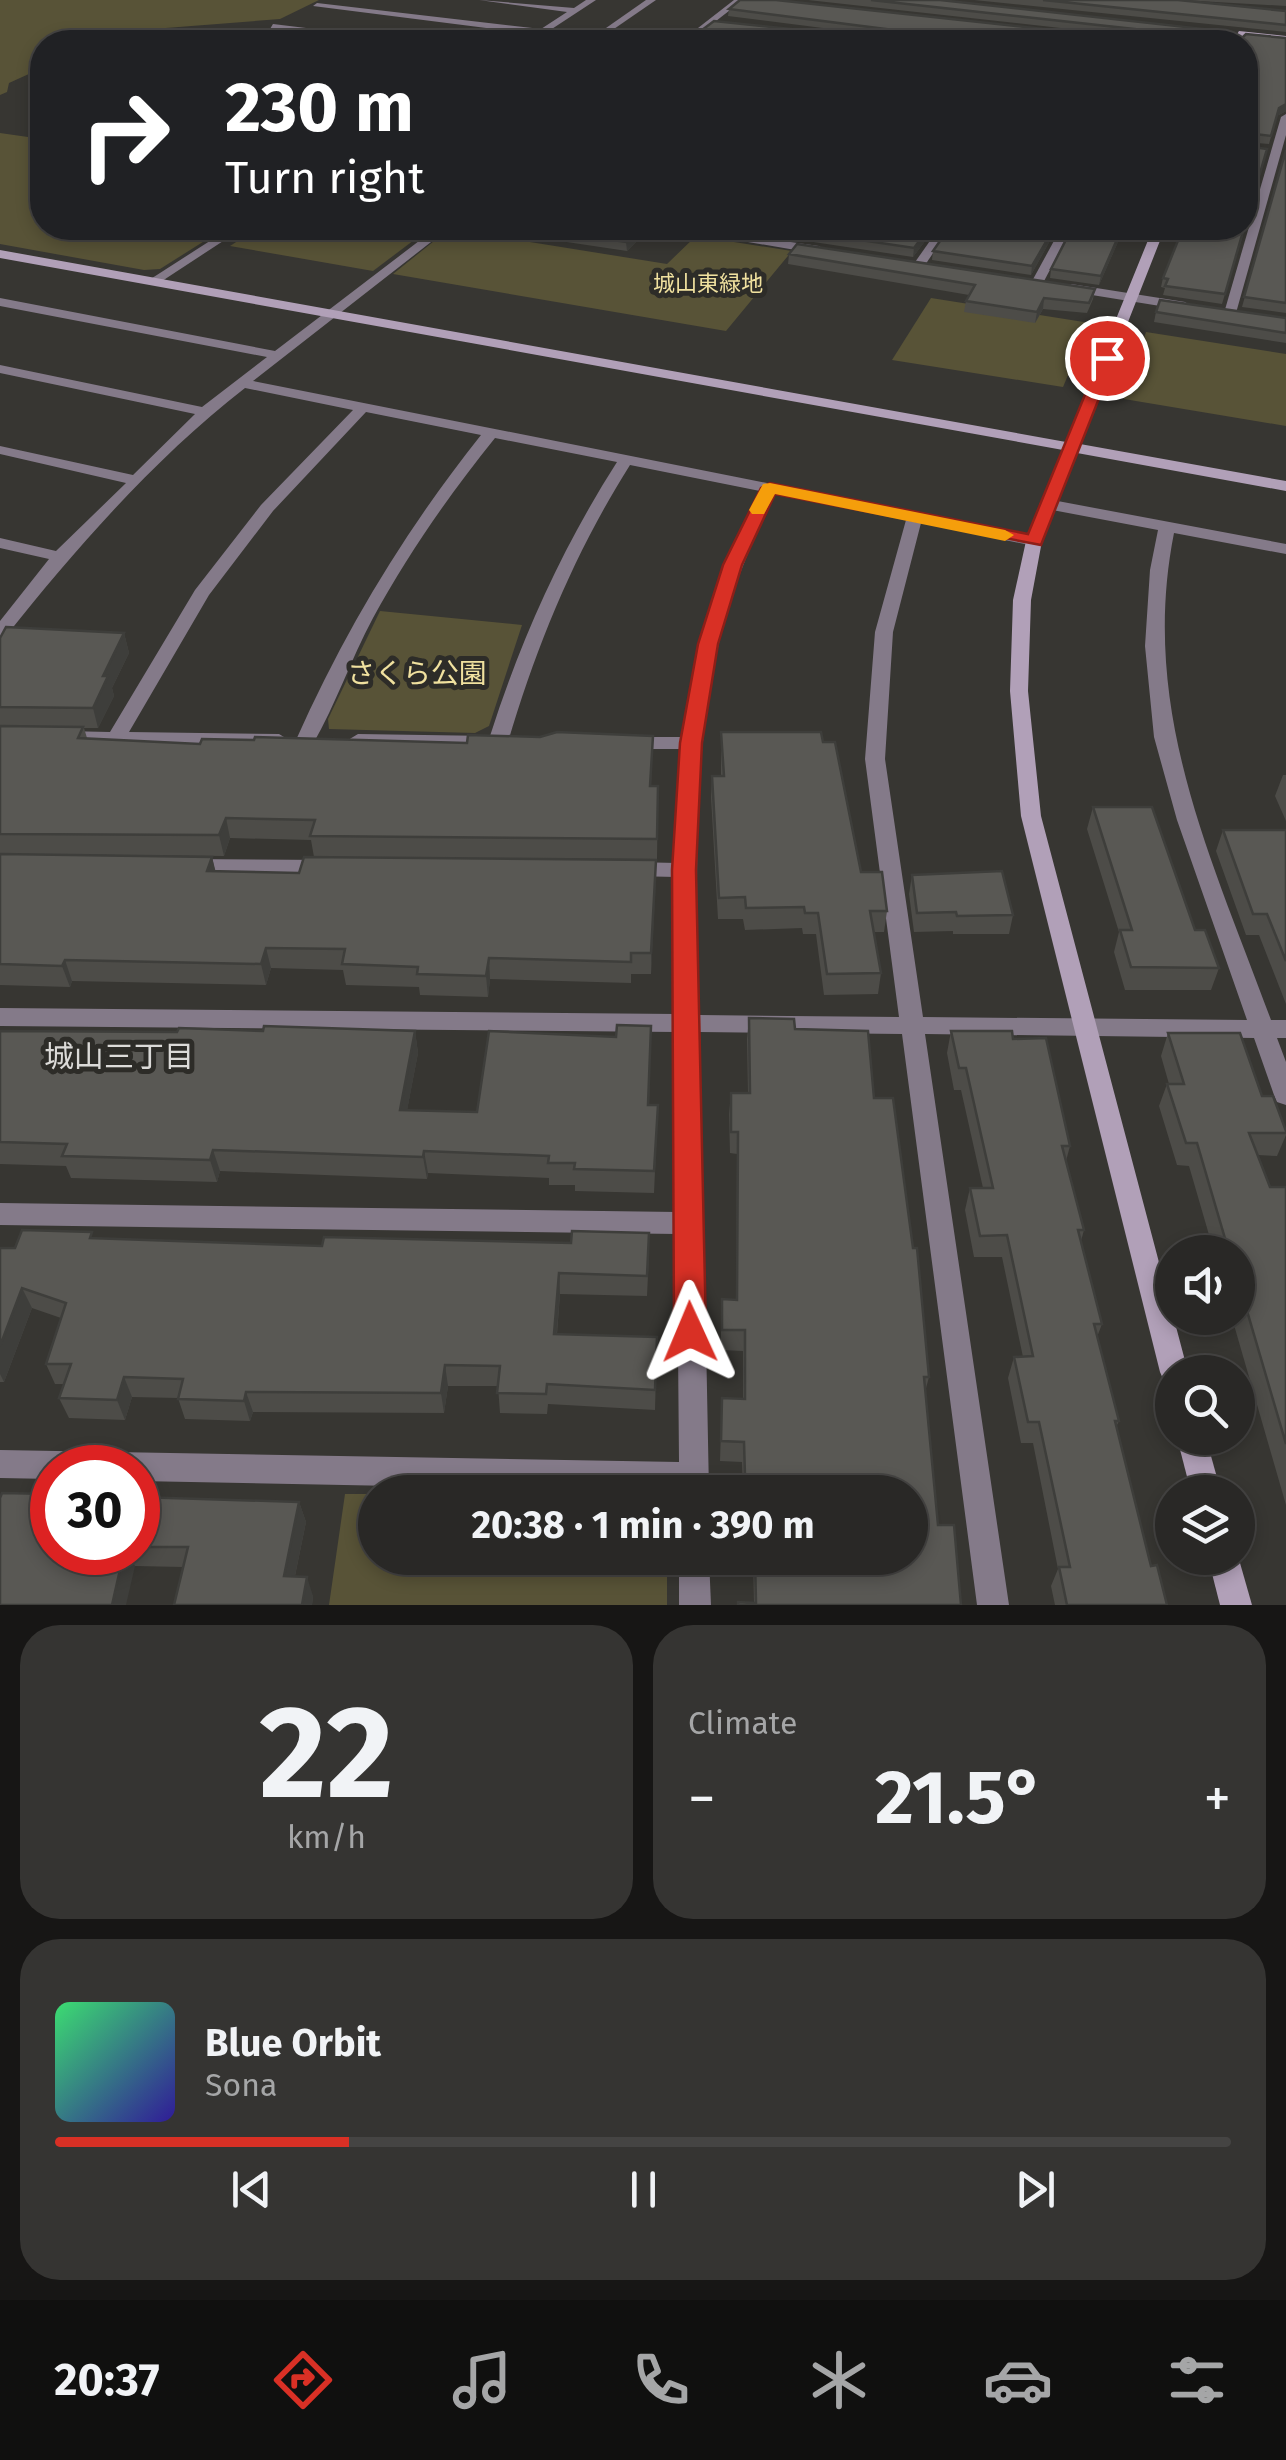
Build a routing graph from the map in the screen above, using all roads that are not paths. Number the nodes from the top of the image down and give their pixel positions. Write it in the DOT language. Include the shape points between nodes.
graph roads {
  1 [pos="328,0"];
  2 [pos="483,0"];
  3 [pos="592,0"];
  4 [pos="652,0"];
  5 [pos="738,0"];
  6 [pos="317,6"];
  7 [pos="576,11"];
  8 [pos="302,13"];
  9 [pos="288,20"];
  10 [pos="710,22"];
  11 [pos="729,24"];
  12 [pos="298,30"];
  13 [pos="525,30"];
  14 [pos="545,30"];
  15 [pos="608,30"];
  16 [pos="700,30"];
  17 [pos="1258,38"];
  18 [pos="1286,39"];
  19 [pos="1286,117"];
  20 [pos="1261,150"];
  21 [pos="1281,152"];
  22 [pos="1258,225"];
  23 [pos="217,240"];
  24 [pos="427,240"];
  25 [pos="751,240"];
  26 [pos="936,240"];
  27 [pos="1060,240"];
  28 [pos="1155,240"];
  29 [pos="1253,240"];
  30 [pos="0,254"];
  31 [pos="843,254"];
  32 [pos="900,262"];
  33 [pos="919,265"];
  34 [pos="938,268"];
  35 [pos="1017,280"];
  36 [pos="152,282"];
  37 [pos="1036,284"];
  38 [pos="1131,298"];
  39 [pos="0,302"];
  40 [pos="1197,308"];
  41 [pos="1214,310"];
  42 [pos="1230,313"];
  43 [pos="330,314"];
  44 [pos="1249,316"];
  45 [pos="275,355"];
  46 [pos="0,369"];
  47 [pos="240,383"];
  48 [pos="363,407"];
  49 [pos="205,412"];
  50 [pos="492,433"];
  51 [pos="1072,448"];
  52 [pos="0,450"];
  53 [pos="626,460"];
  54 [pos="134,480"];
  55 [pos="1286,486"];
  56 [pos="770,488"];
  57 [pos="1048,504"];
  58 [pos="916,517"];
  59 [pos="1167,526"];
  60 [pos="1034,541"];
  61 [pos="0,543"];
  62 [pos="1286,549"];
  63 [pos="60,558"];
  64 [pos="0,632"];
  65 [pos="39,737"];
  66 [pos="116,738"];
  67 [pos="326,740"];
  68 [pos="614,742"];
  69 [pos="691,743"];
  70 [pos="156,866"];
  71 [pos="352,868"];
  72 [pos="606,869"];
  73 [pos="684,870"];
  74 [pos="0,1017"];
  75 [pos="688,1024"];
  76 [pos="912,1026"];
  77 [pos="1083,1028"];
  78 [pos="1274,1028"];
  79 [pos="1286,1095"];
  80 [pos="0,1214"];
  81 [pos="688,1222"];
  82 [pos="1170,1355"];
  83 [pos="0,1464"];
  84 [pos="364,1475"];
  85 [pos="694,1475"];
  86 [pos="694,1575"];
  87 [pos="1228,1575"];
  88 [pos="695,1605"];
  89 [pos="993,1605"];
  90 [pos="1236,1605"];
  1 -- 6 [label="street"];
  2 -- 7 [label="street"];
  3 -- 7 [label="street"];
  4 -- 15 [label="street"];
  5 -- 10 [label="street"];
  6 -- 8 [label="street"];
  6 -- 13 [label="street"];
  7 -- 14 [label="street"];
  9 -- 12 [label="street" via="273,27"];
  10 -- 11 [label="street"];
  10 -- 16 [label="street"];
  17 -- 18 [label="street"];
  19 -- 21 [label="street"];
  20 -- 21 [label="street"];
  21 -- 22 [label="street"];
  23 -- 36 [label="street"];
  24 -- 43 [label="street"];
  25 -- 31 [label="street"];
  26 -- 33 [label="street"];
  27 -- 37 [label="street"];
  28 -- 38 [label="street"];
  29 -- 42 [label="street"];
  30 -- 36 [label="street"];
  32 -- 33 [label="street"];
  33 -- 34 [label="street"];
  35 -- 37 [label="street"];
  36 -- 43 [label="street"];
  37 -- 38 [label="street"];
  38 -- 40 [label="street"];
  38 -- 51 [label="street"];
  39 -- 45 [label="street"];
  41 -- 42 [label="street"];
  42 -- 44 [label="street"];
  43 -- 45 [label="street"];
  43 -- 51 [label="street"];
  45 -- 47 [label="street"];
  46 -- 49 [label="street"];
  47 -- 48 [label="street"];
  47 -- 49 [label="street"];
  48 -- 50 [label="street"];
  48 -- 66 [label="street" via="223,565"];
  49 -- 54 [label="street"];
  50 -- 53 [label="street"];
  50 -- 67 [label="street" via="438,497 361,622"];
  51 -- 55 [label="street"];
  51 -- 57 [label="street"];
  52 -- 54 [label="street"];
  53 -- 56 [label="street"];
  53 -- 67 [label="street" via="551,588 517,676 508,742"];
  54 -- 63 [label="street"];
  56 -- 58 [label="street"];
  56 -- 69 [label="street" via="718,607"];
  57 -- 59 [label="street"];
  57 -- 60 [label="street"];
  58 -- 60 [label="street"];
  58 -- 76 [label="street" via="884,632 875,734"];
  59 -- 62 [label="street"];
  59 -- 78 [label="street" via="1154,618 1160,717 1186,820"];
  60 -- 77 [label="street" via="1022,600 1022,758"];
  61 -- 63 [label="street"];
  63 -- 64 [label="street"];
  65 -- 66 [label="street"];
  66 -- 67 [label="street"];
  68 -- 69 [label="street"];
  69 -- 73 [label="street"];
  70 -- 71 [label="street"];
  72 -- 73 [label="street"];
  73 -- 75 [label="street"];
  74 -- 75 [label="street"];
  75 -- 76 [label="street"];
  75 -- 81 [label="street"];
  76 -- 77 [label="street"];
  76 -- 89 [label="street"];
  77 -- 78 [label="street"];
  77 -- 82 [label="street"];
  78 -- 79 [label="street"];
  80 -- 81 [label="street"];
  81 -- 85 [label="street"];
  83 -- 84 [label="street"];
  86 -- 88 [label="street"];
  87 -- 90 [label="street"];
}
